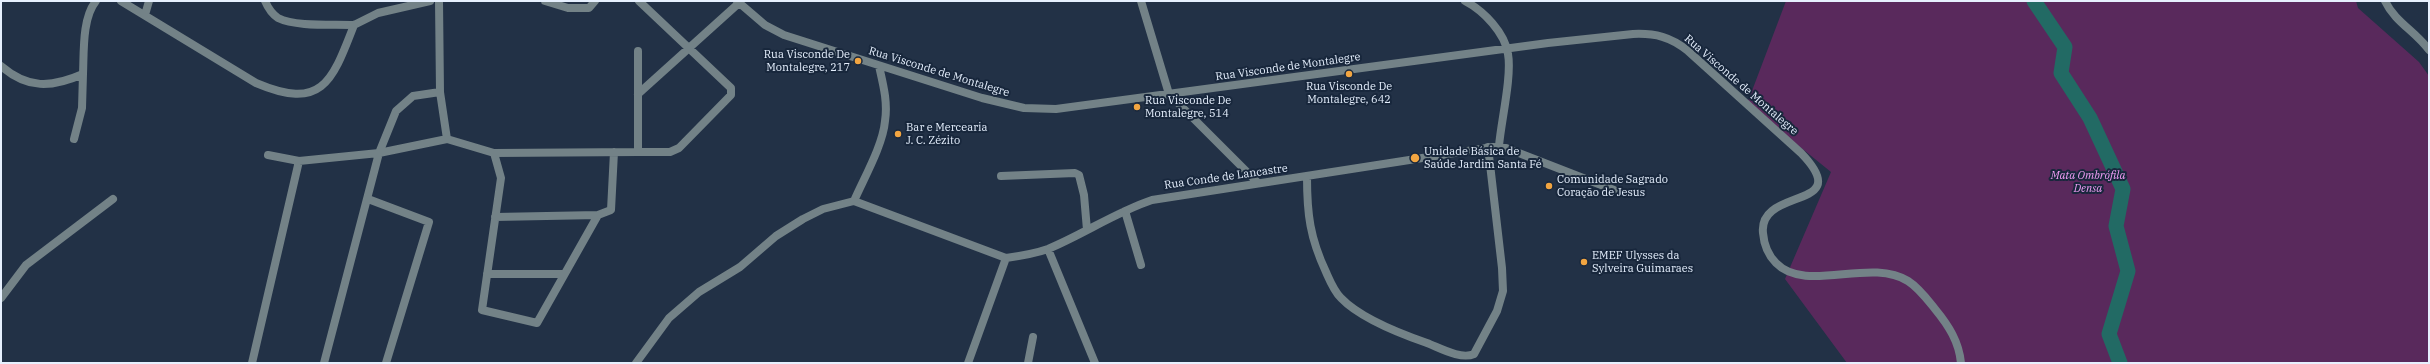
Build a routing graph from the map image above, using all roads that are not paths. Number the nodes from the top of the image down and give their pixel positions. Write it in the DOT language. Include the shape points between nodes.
graph roads {
  1 [pos="96,1"];
  2 [pos="121,1"];
  3 [pos="149,1"];
  4 [pos="265,1"];
  5 [pos="430,1"];
  6 [pos="439,1"];
  7 [pos="545,1"];
  8 [pos="595,1"];
  9 [pos="639,1"];
  10 [pos="1141,1"];
  11 [pos="1465,1"];
  12 [pos="2385,1"];
  13 [pos="738,2"];
  14 [pos="145,15"];
  15 [pos="354,25"];
  16 [pos="689,48"];
  17 [pos="1507,49"];
  18 [pos="2429,50"];
  19 [pos="638,51"];
  20 [pos="1,66"];
  21 [pos="879,66"];
  22 [pos="83,74"];
  23 [pos="440,92"];
  24 [pos="638,94"];
  25 [pos="1169,94"];
  26 [pos="74,139"];
  27 [pos="447,140"];
  28 [pos="1499,146"];
  29 [pos="1488,147"];
  30 [pos="614,152"];
  31 [pos="638,152"];
  32 [pos="379,153"];
  33 [pos="494,153"];
  34 [pos="268,155"];
  35 [pos="299,161"];
  36 [pos="1000,176"];
  37 [pos="1307,177"];
  38 [pos="1257,182"];
  39 [pos="1614,190"];
  40 [pos="113,199"];
  41 [pos="368,199"];
  42 [pos="854,201"];
  43 [pos="1125,211"];
  44 [pos="598,214"];
  45 [pos="495,217"];
  46 [pos="1087,230"];
  47 [pos="1048,249"];
  48 [pos="1006,258"];
  49 [pos="1141,265"];
  50 [pos="487,274"];
  51 [pos="564,274"];
  52 [pos="1,298"];
  53 [pos="1033,337"];
  54 [pos="252,363"];
  55 [pos="324,363"];
  56 [pos="386,363"];
  57 [pos="636,363"];
  58 [pos="968,363"];
  59 [pos="1028,363"];
  60 [pos="1095,363"];
  61 [pos="1961,363"];
  1 -- 22 [label="street" via="88,18"];
  2 -- 14 [label="street"];
  3 -- 14 [label="street"];
  4 -- 15 [label="street" via="277,17 288,22"];
  5 -- 15 [label="street" via="378,14"];
  6 -- 23 [label="street"];
  7 -- 8 [label="street" via="589,8"];
  9 -- 16 [label="street"];
  10 -- 25 [label="street"];
  11 -- 17 [label="street" via="1494,26"];
  12 -- 18 [label="street" via="2394,17 2420,38"];
  13 -- 16 [label="street"];
  13 -- 21 [label="street, Rua Visconde de Montalegre" via="772,30"];
  14 -- 15 [label="street" via="256,83 279,93 296,94 308,93 321,87 334,72"];
  16 -- 24 [label="street"];
  16 -- 31 [label="street" via="731,88 732,95 679,148 670,152"];
  17 -- 25 [label="street, Rua Visconde de Montalegre"];
  17 -- 28 [label="street" via="1509,67"];
  17 -- 61 [label="street, Rua Visconde de Montalegre" via="1633,34 1668,38 1688,51 1814,167 1817,188 1801,199 1774,207 1765,216 1763,241 1772,258 1781,268 1793,274 1807,276 1867,272 1890,274 1908,282 1929,301 1946,324 1957,343"];
  19 -- 24 [label="street"];
  20 -- 22 [label="street" via="31,84 54,84"];
  21 -- 25 [label="street, Rua Visconde de Montalegre" via="982,98 1038,110"];
  21 -- 42 [label="street" via="886,121"];
  22 -- 26 [label="street" via="82,108"];
  23 -- 27 [label="street"];
  23 -- 32 [label="street" via="414,96 396,111"];
  24 -- 31 [label="street"];
  25 -- 38 [label="street"];
  27 -- 32 [label="street"];
  27 -- 33 [label="street"];
  28 -- 29 [label="street, Rua Conde de Lancastre"];
  28 -- 39 [label="street, Rua Conde de Lancastre"];
  29 -- 37 [label="street, Rua Conde de Lancastre"];
  29 -- 37 [label="street" via="1503,291 1490,325 1474,354 1469,356 1442,349 1390,328 1341,298 1329,279 1311,234"];
  30 -- 31 [label="street"];
  30 -- 33 [label="street"];
  30 -- 44 [label="street" via="611,210"];
  32 -- 35 [label="street"];
  32 -- 41 [label="street"];
  33 -- 45 [label="street" via="501,178"];
  34 -- 35 [label="street"];
  35 -- 54 [label="street"];
  36 -- 46 [label="street" via="1075,173 1079,175 1084,195"];
  37 -- 38 [label="street, Rua Conde de Lancastre"];
  38 -- 43 [label="street, Rua Conde de Lancastre" via="1152,200"];
  40 -- 52 [label="street" via="26,264"];
  41 -- 55 [label="street"];
  41 -- 56 [label="street" via="429,222"];
  42 -- 48 [label="street, Rua Conde de Lancastre"];
  42 -- 57 [label="street" via="823,209 803,219 776,236 740,267 690,299 669,318"];
  43 -- 46 [label="street, Rua Conde de Lancastre"];
  43 -- 49 [label="street"];
  44 -- 45 [label="street"];
  44 -- 51 [label="street"];
  45 -- 50 [label="street"];
  46 -- 47 [label="street, Rua Conde de Lancastre"];
  47 -- 48 [label="street, Rua Conde de Lancastre"];
  47 -- 60 [label="street"];
  48 -- 58 [label="street"];
  50 -- 51 [label="street"];
  50 -- 51 [label="street" via="482,310 537,323"];
  53 -- 59 [label="street"];
}
